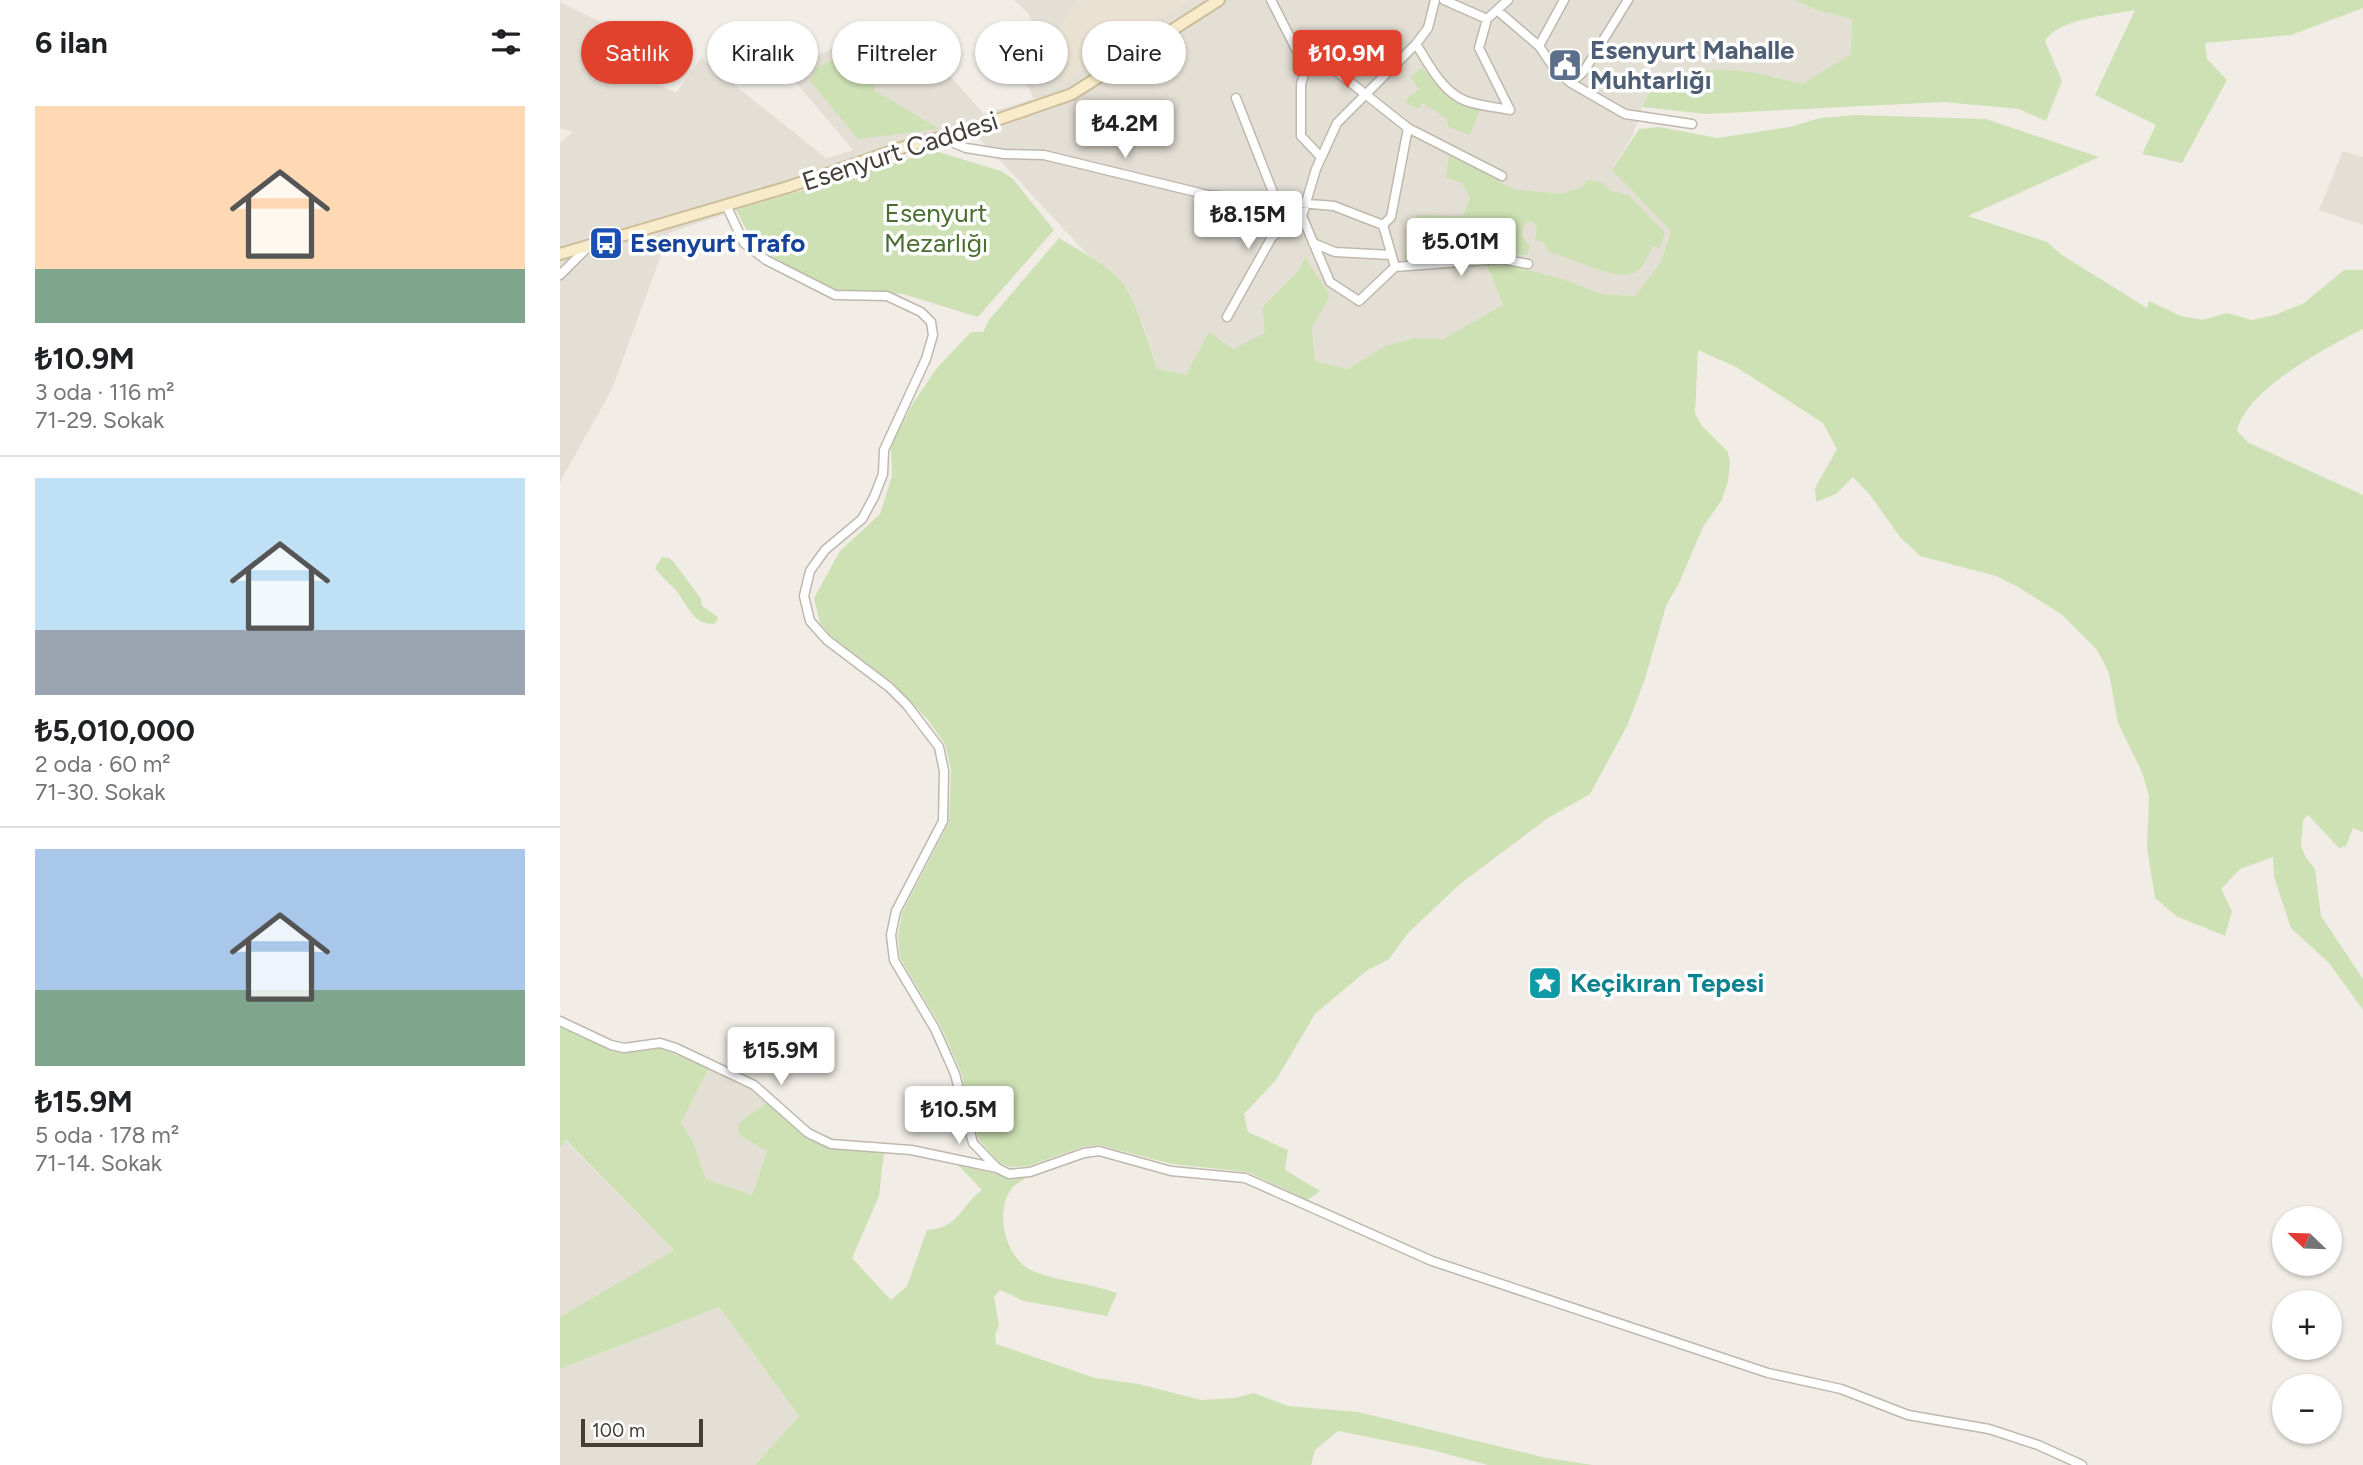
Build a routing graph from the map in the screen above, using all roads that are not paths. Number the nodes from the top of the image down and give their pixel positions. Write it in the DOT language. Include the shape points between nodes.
graph roads {
  1 [pos="1219,0"];
  2 [pos="1271,0"];
  3 [pos="1435,0"];
  4 [pos="1444,0"];
  5 [pos="1508,0"];
  6 [pos="1564,0"];
  7 [pos="1628,0"];
  8 [pos="1459,3"];
  9 [pos="1498,11"];
  10 [pos="1487,19"];
  11 [pos="1416,44"];
  12 [pos="1539,46"];
  13 [pos="1310,58"];
  14 [pos="1571,83"];
  15 [pos="1364,93"];
  16 [pos="1236,98"];
  17 [pos="1692,124"];
  18 [pos="1408,128"];
  19 [pos="940,137"];
  20 [pos="1321,157"];
  21 [pos="1502,176"];
  22 [pos="1276,200"];
  23 [pos="1304,202"];
  24 [pos="726,205"];
  25 [pos="1302,216"];
  26 [pos="1382,225"];
  27 [pos="1313,243"];
  28 [pos="589,246"];
  29 [pos="560,254"];
  30 [pos="1391,255"];
  31 [pos="1528,264"];
  32 [pos="1395,267"];
  33 [pos="560,275"];
  34 [pos="1227,317"];
  35 [pos="560,1021"];
  36 [pos="996,1168"];
  37 [pos="2082,1465"];
  1 -- 19 [label="street, Esenyurt Caddesi" via="1072,94"];
  2 -- 13 [label="street" via="1296,49"];
  3 -- 11 [label="street" via="1427,28"];
  4 -- 8 [label="street"];
  5 -- 9 [label="street"];
  6 -- 12 [label="street"];
  7 -- 14 [label="street" via="1584,71"];
  8 -- 10 [label="street"];
  9 -- 10 [label="street"];
  9 -- 12 [label="street"];
  10 -- 11 [label="street" via="1479,48 1510,110 1466,101 1451,92"];
  11 -- 15 [label="street"];
  12 -- 14 [label="street"];
  13 -- 15 [label="street"];
  13 -- 20 [label="street" via="1301,84 1301,136"];
  14 -- 17 [label="street" via="1625,114"];
  15 -- 18 [label="street"];
  15 -- 20 [label="street" via="1337,123"];
  16 -- 22 [label="street"];
  18 -- 21 [label="street"];
  18 -- 26 [label="street" via="1391,217"];
  19 -- 22 [label="street" via="966,148 1044,155 1208,195"];
  19 -- 24 [label="street, Esenyurt Caddesi"];
  20 -- 23 [label="street"];
  22 -- 23 [label="street"];
  23 -- 25 [label="street"];
  23 -- 26 [label="street" via="1334,206"];
  24 -- 28 [label="street, Esenyurt Caddesi"];
  24 -- 36 [label="street" via="744,243 766,260 835,295 887,296 921,312 931,323 933,335 884,450 883,474 874,497 862,519 825,550 810,571 804,596 810,621 827,640 889,687 939,747 944,771 943,821 896,911 891,935 894,960 936,1030 955,1074 973,1143"];
  25 -- 27 [label="street"];
  25 -- 34 [label="street" via="1272,237"];
  26 -- 30 [label="street"];
  27 -- 30 [label="street" via="1335,252"];
  27 -- 32 [label="street" via="1330,282 1359,301"];
  28 -- 29 [label="street, Esenyurt Caddesi"];
  28 -- 33 [label="street"];
  30 -- 32 [label="street"];
  31 -- 32 [label="street" via="1501,259"];
  35 -- 36 [label="street" via="611,1045 624,1048 660,1043 676,1048 754,1084 808,1133 831,1144 911,1150"];
  36 -- 37 [label="street" via="1009,1174 1030,1172 1099,1151 1171,1171 1245,1178 1432,1261 1613,1324 1768,1373 1842,1389 1909,1415 1989,1429"];
}
